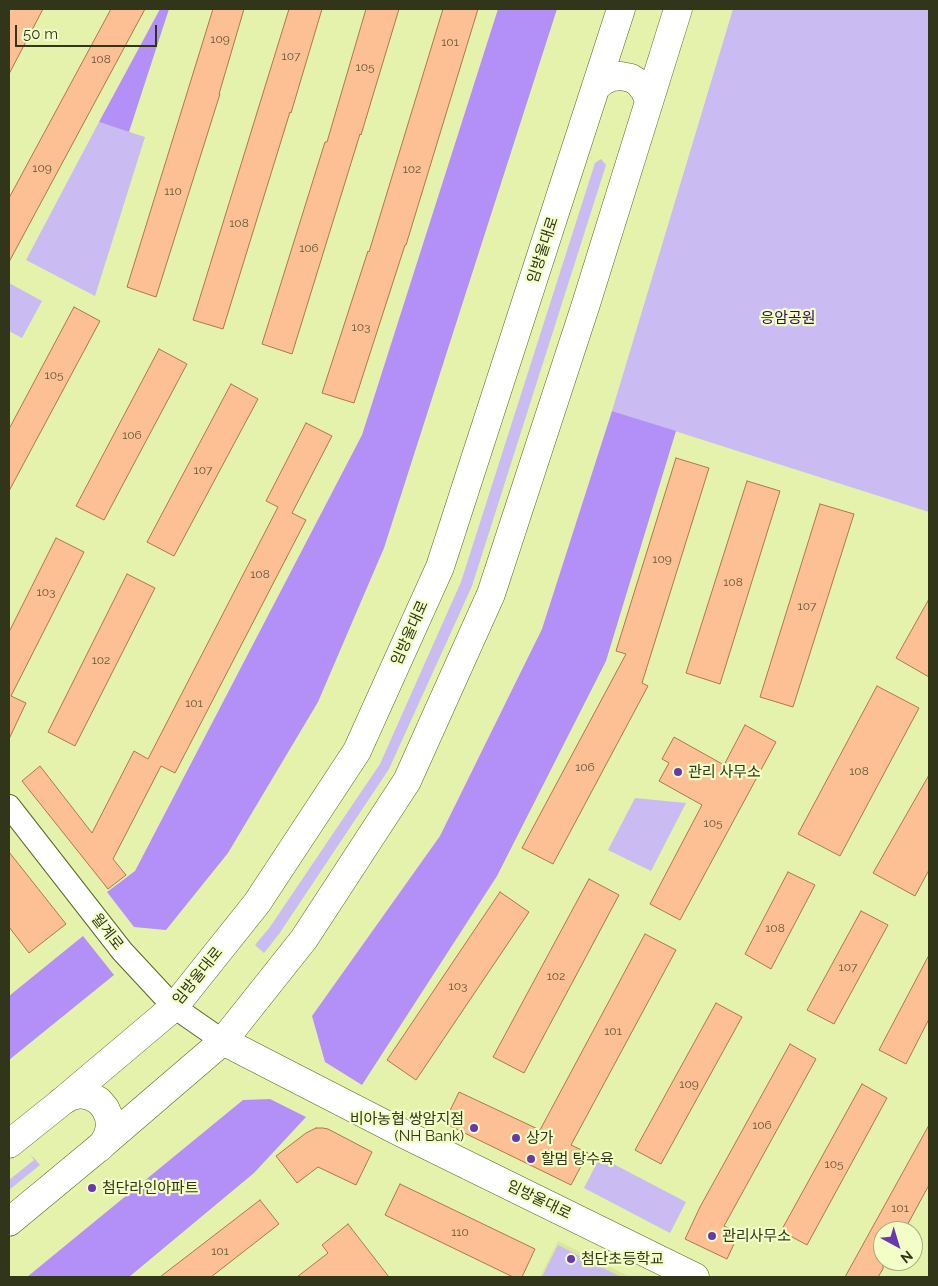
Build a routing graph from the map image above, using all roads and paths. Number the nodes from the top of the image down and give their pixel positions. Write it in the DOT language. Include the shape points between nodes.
graph roads {
  1 [pos="621,9"];
  2 [pos="678,9"];
  3 [pos="596,87"];
  4 [pos="649,102"];
  5 [pos="9,806"];
  6 [pos="174,1007"];
  7 [pos="223,1042"];
  8 [pos="59,1104"];
  9 [pos="9,1144"];
  10 [pos="96,1150"];
  11 [pos="9,1222"];
  12 [pos="695,1277"];
  1 -- 3 [label="main road, 임방울대로"];
  2 -- 4 [label="main road"];
  3 -- 4 [label="main road" via="612,77 630,78 645,91"];
  3 -- 6 [label="main road, 임방울대로" via="440,567 357,751 257,903"];
  4 -- 7 [label="main road" via="491,594 407,781 304,939"];
  5 -- 6 [label="street, 월계로" via="122,951"];
  6 -- 7 [label="street, 월계로"];
  6 -- 8 [label="main road, 임방울대로"];
  7 -- 10 [label="main road"];
  7 -- 12 [label="main road, 임방울대로"];
  8 -- 9 [label="main road, 임방울대로"];
  8 -- 10 [label="main road" via="81,1094 99,1101 105,1108 110,1126 103,1144"];
  10 -- 11 [label="main road"];
}
